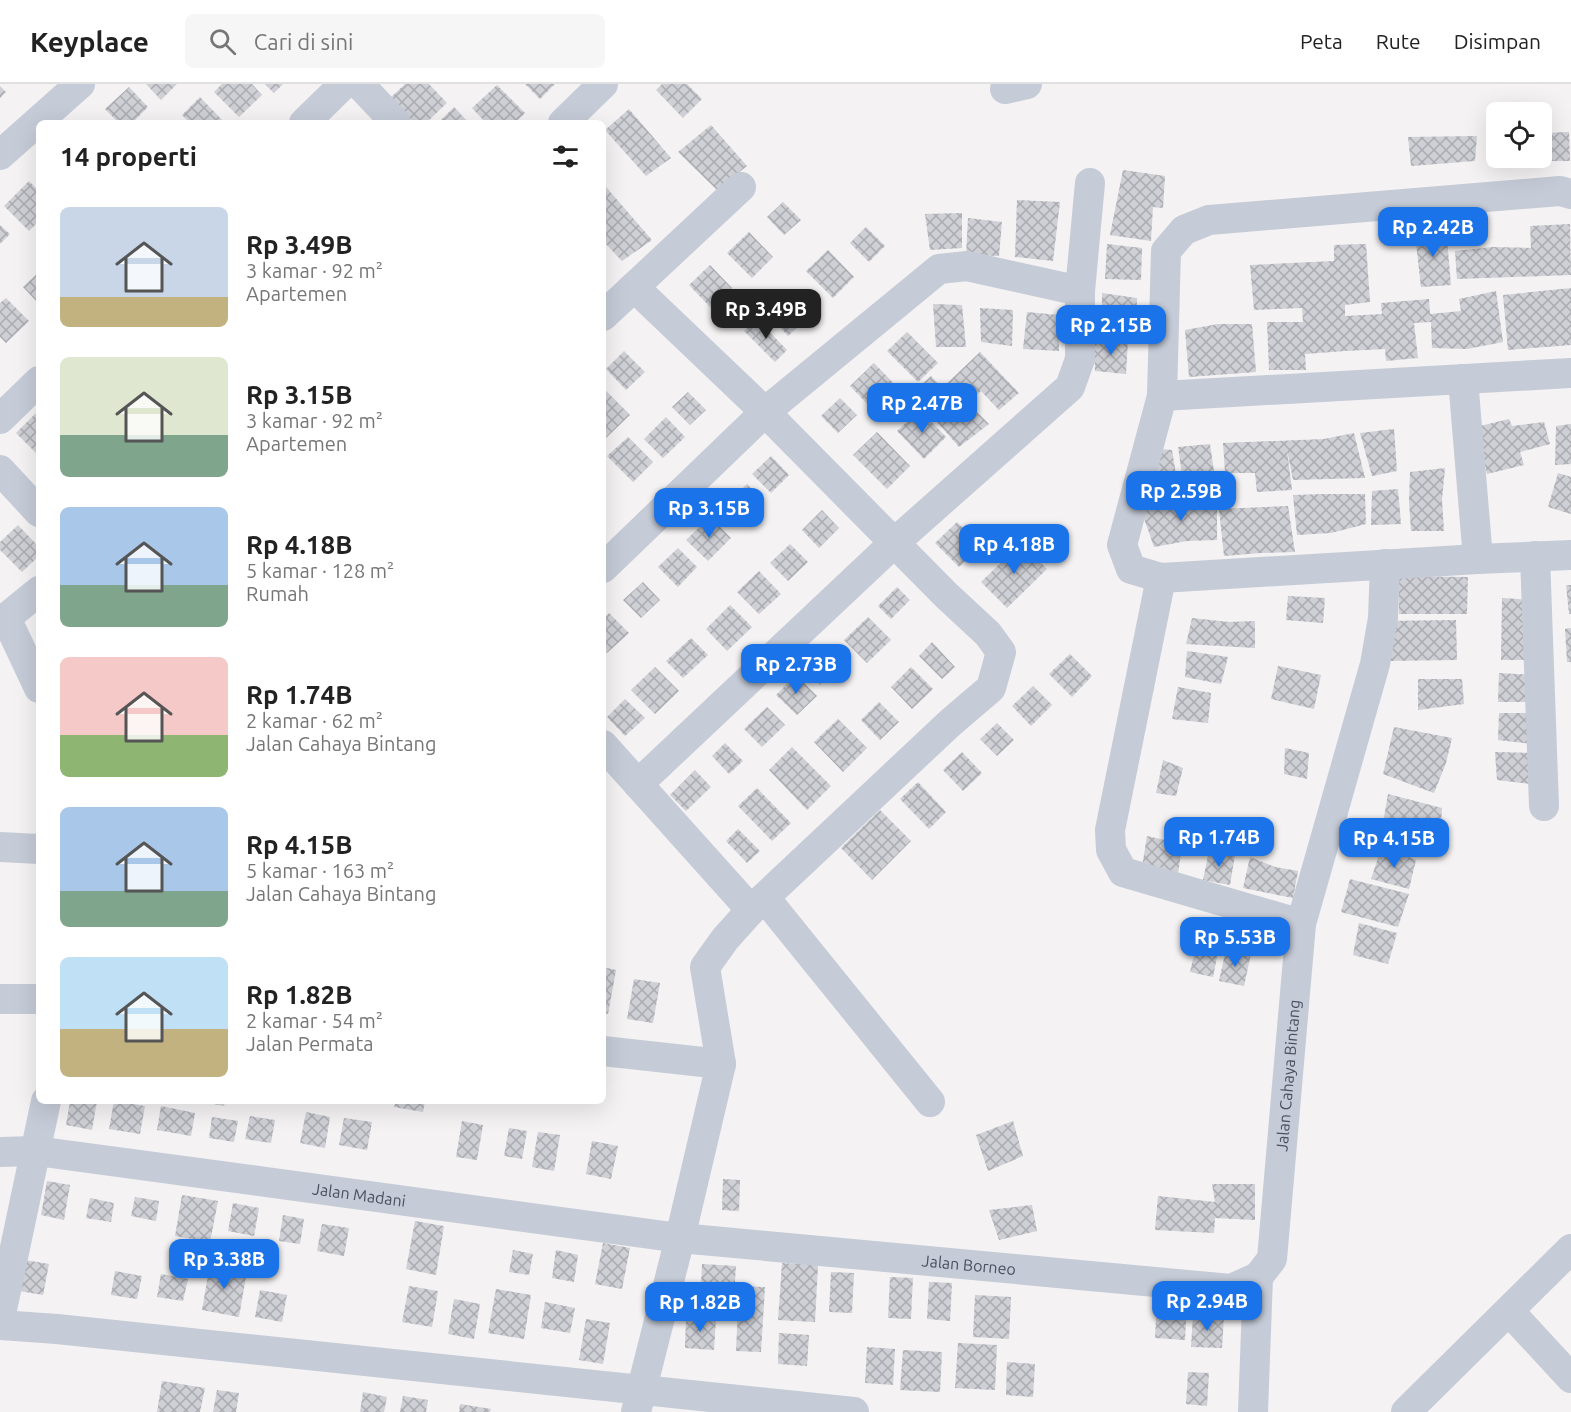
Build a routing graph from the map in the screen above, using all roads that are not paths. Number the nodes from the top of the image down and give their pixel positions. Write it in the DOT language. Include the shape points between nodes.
graph roads {
  1 [pos="80,84"];
  2 [pos="344,84"];
  3 [pos="359,84"];
  4 [pos="603,84"];
  5 [pos="39,120"];
  6 [pos="307,120"];
  7 [pos="393,120"];
  8 [pos="565,120"];
  9 [pos="36,123"];
  10 [pos="0,155"];
  11 [pos="1090,183"];
  12 [pos="741,187"];
  13 [pos="1571,194"];
  14 [pos="634,287"];
  15 [pos="1080,291"];
  16 [pos="606,313"];
  17 [pos="1571,373"];
  18 [pos="1463,379"];
  19 [pos="36,384"];
  20 [pos="1162,396"];
  21 [pos="765,412"];
  22 [pos="0,419"];
  23 [pos="0,470"];
  24 [pos="36,509"];
  25 [pos="894,543"];
  26 [pos="1571,555"];
  27 [pos="1535,556"];
  28 [pos="1478,559"];
  29 [pos="1385,564"];
  30 [pos="606,565"];
  31 [pos="1161,578"];
  32 [pos="36,593"];
  33 [pos="36,682"];
  34 [pos="606,748"];
  35 [pos="638,784"];
  36 [pos="1544,807"];
  37 [pos="0,847"];
  38 [pos="36,849"];
  39 [pos="758,904"];
  40 [pos="1301,924"];
  41 [pos="0,999"];
  42 [pos="36,999"];
  43 [pos="606,1051"];
  44 [pos="721,1064"];
  45 [pos="930,1102"];
  46 [pos="45,1104"];
  47 [pos="36,1151"];
  48 [pos="0,1152"];
  49 [pos="680,1238"];
  50 [pos="1571,1249"];
  51 [pos="1258,1277"];
  52 [pos="1509,1311"];
  53 [pos="0,1319"];
  54 [pos="0,1325"];
  55 [pos="1571,1378"];
  56 [pos="639,1401"];
  57 [pos="854,1412"];
  58 [pos="1253,1412"];
  59 [pos="1406,1412"];
  1 -- 5 [label="street"];
  2 -- 6 [label="street"];
  3 -- 7 [label="street"];
  4 -- 8 [label="street"];
  9 -- 10 [label="street"];
  11 -- 15 [label="street"];
  12 -- 14 [label="street"];
  13 -- 20 [label="street" via="1560,191 1209,220 1184,230 1166,251"];
  14 -- 16 [label="street"];
  14 -- 21 [label="street"];
  15 -- 21 [label="street" via="967,266 939,269"];
  15 -- 25 [label="street" via="1080,359 1070,387"];
  17 -- 18 [label="street"];
  18 -- 20 [label="street"];
  18 -- 28 [label="street"];
  19 -- 22 [label="street"];
  20 -- 31 [label="street" via="1122,545 1131,569"];
  21 -- 25 [label="street"];
  21 -- 30 [label="street"];
  23 -- 24 [label="street"];
  25 -- 35 [label="street"];
  25 -- 39 [label="street" via="988,634 1001,652 991,688"];
  26 -- 27 [label="street"];
  27 -- 28 [label="street"];
  27 -- 36 [label="street"];
  28 -- 29 [label="street"];
  29 -- 31 [label="street"];
  29 -- 40 [label="street, Jalan Cahaya Bintang" via="1383,618 1375,664"];
  31 -- 40 [label="street" via="1110,830 1111,850 1123,872"];
  32 -- 33 [label="street" via="6,618"];
  34 -- 35 [label="street"];
  35 -- 39 [label="street"];
  37 -- 38 [label="street"];
  39 -- 44 [label="street" via="705,967"];
  39 -- 45 [label="street"];
  40 -- 51 [label="street, Jalan Cahaya Bintang" via="1272,1259"];
  41 -- 42 [label="street"];
  43 -- 44 [label="street"];
  44 -- 49 [label="street"];
  46 -- 47 [label="street"];
  47 -- 48 [label="street, Jalan Madani"];
  47 -- 49 [label="street, Jalan Madani"];
  47 -- 53 [label="street"];
  49 -- 51 [label="street, Jalan Borneo" via="1231,1288"];
  49 -- 56 [label="street"];
  50 -- 52 [label="street"];
  51 -- 58 [label="street, Jalan Cahaya Bintang"];
  52 -- 55 [label="street"];
  52 -- 59 [label="street"];
  54 -- 56 [label="street" via="81,1331"];
  56 -- 57 [label="street"];
}
